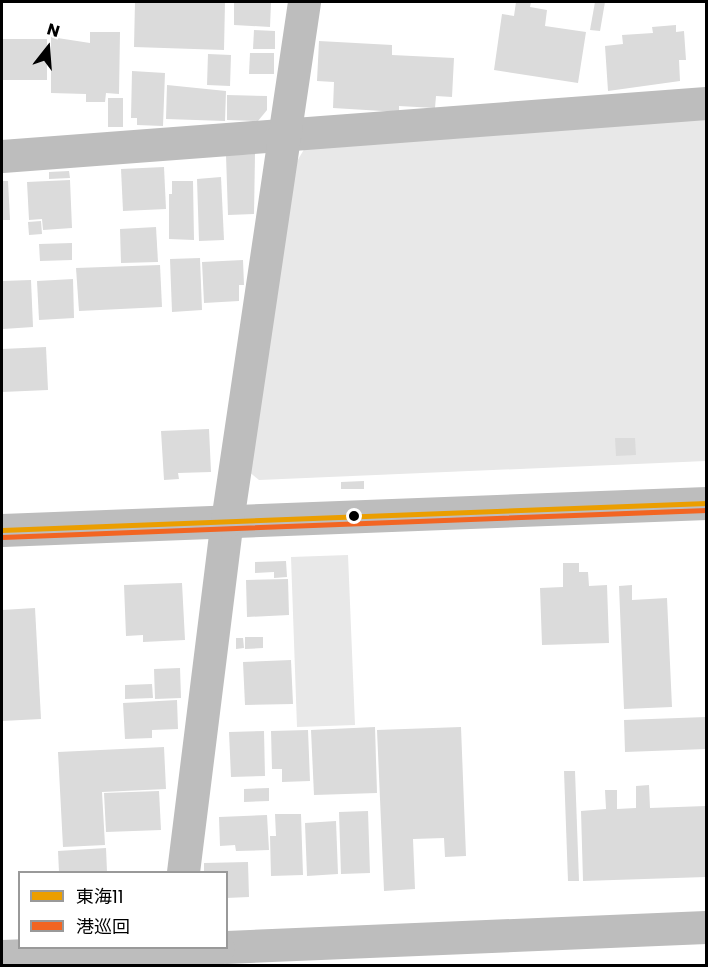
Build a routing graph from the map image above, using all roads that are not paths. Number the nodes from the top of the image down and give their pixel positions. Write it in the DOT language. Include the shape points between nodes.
graph roads {
  1 [pos="304,2"];
  2 [pos="706,97"];
  3 [pos="284,137"];
  4 [pos="2,156"];
  5 [pos="706,503"];
  6 [pos="227,522"];
  7 [pos="2,530"];
  8 [pos="183,871"];
  9 [pos="706,927"];
  10 [pos="228,947"];
  11 [pos="152,949"];
  12 [pos="2,956"];
  1 -- 3 [label="street"];
  2 -- 3 [label="street"];
  3 -- 4 [label="street"];
  3 -- 6 [label="street"];
  5 -- 6 [label="street"];
  6 -- 7 [label="street"];
  6 -- 8 [label="street"];
  9 -- 10 [label="street"];
  11 -- 12 [label="street"];
}
